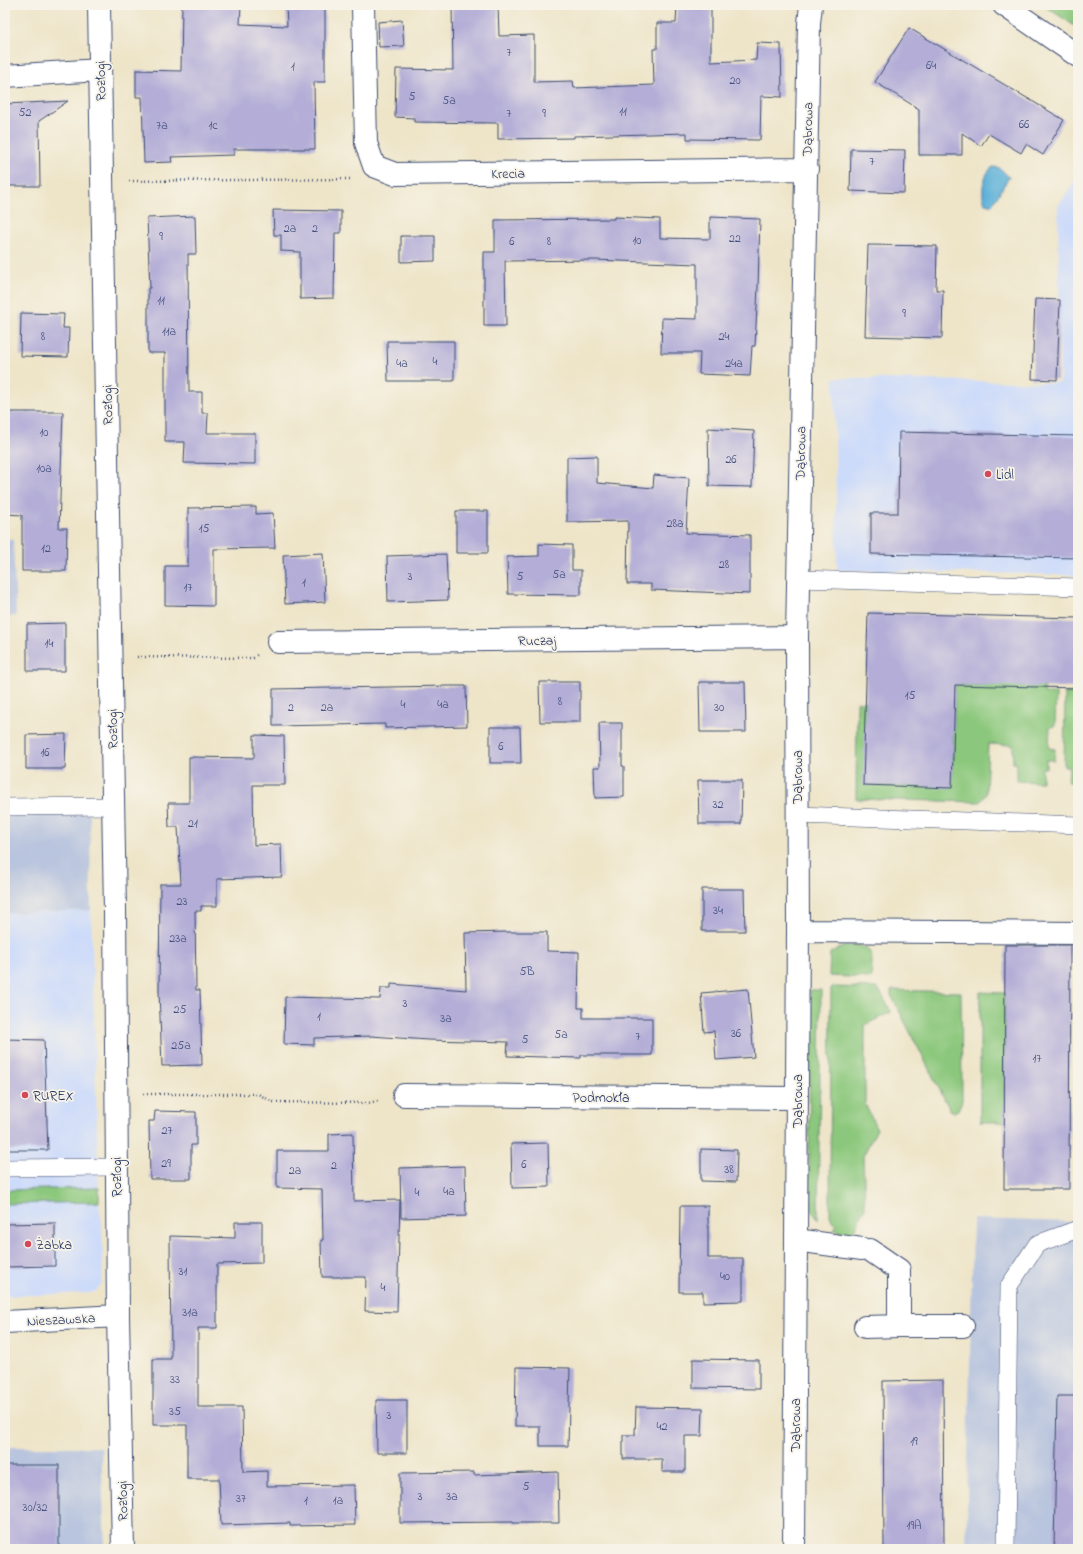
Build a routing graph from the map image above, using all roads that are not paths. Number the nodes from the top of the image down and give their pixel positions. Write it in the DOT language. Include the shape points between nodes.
graph roads {
  1 [pos="99,5"];
  2 [pos="363,5"];
  3 [pos="811,5"];
  4 [pos="1006,6"];
  5 [pos="1078,56"];
  6 [pos="100,70"];
  7 [pos="5,76"];
  8 [pos="807,169"];
  9 [pos="798,579"];
  10 [pos="1078,587"];
  11 [pos="797,637"];
  12 [pos="278,642"];
  13 [pos="112,806"];
  14 [pos="5,807"];
  15 [pos="797,815"];
  16 [pos="1078,825"];
  17 [pos="798,931"];
  18 [pos="1078,933"];
  19 [pos="404,1095"];
  20 [pos="797,1098"];
  21 [pos="116,1167"];
  22 [pos="5,1168"];
  23 [pos="1078,1228"];
  24 [pos="796,1240"];
  25 [pos="118,1316"];
  26 [pos="5,1322"];
  27 [pos="899,1326"];
  28 [pos="963,1326"];
  29 [pos="865,1327"];
  30 [pos="123,1549"];
  31 [pos="794,1549"];
  32 [pos="1006,1549"];
  1 -- 6 [label="street, Rozłogi"];
  2 -- 8 [label="street, Krecia" via="366,143 374,166 395,174"];
  3 -- 8 [label="street, Dąbrowa"];
  4 -- 5 [label="street"];
  6 -- 7 [label="street"];
  6 -- 13 [label="street, Rozłogi"];
  8 -- 9 [label="street, Dąbrowa"];
  9 -- 10 [label="lane"];
  9 -- 11 [label="street, Dąbrowa"];
  11 -- 12 [label="street, Ruczaj"];
  11 -- 15 [label="street, Dąbrowa"];
  13 -- 14 [label="lane"];
  13 -- 21 [label="street, Rozłogi"];
  15 -- 16 [label="lane"];
  15 -- 17 [label="street, Dąbrowa"];
  17 -- 18 [label="street"];
  17 -- 20 [label="street, Dąbrowa"];
  19 -- 20 [label="street, Podmokła"];
  20 -- 24 [label="street, Dąbrowa"];
  21 -- 22 [label="lane"];
  21 -- 25 [label="street, Rozłogi"];
  23 -- 32 [label="lane" via="1037,1244 1009,1286"];
  24 -- 27 [label="street" via="866,1249 899,1270"];
  24 -- 31 [label="street, Dąbrowa"];
  25 -- 26 [label="street, Nieszawska"];
  25 -- 30 [label="street, Rozłogi"];
  27 -- 28 [label="street"];
  27 -- 29 [label="street"];
}
